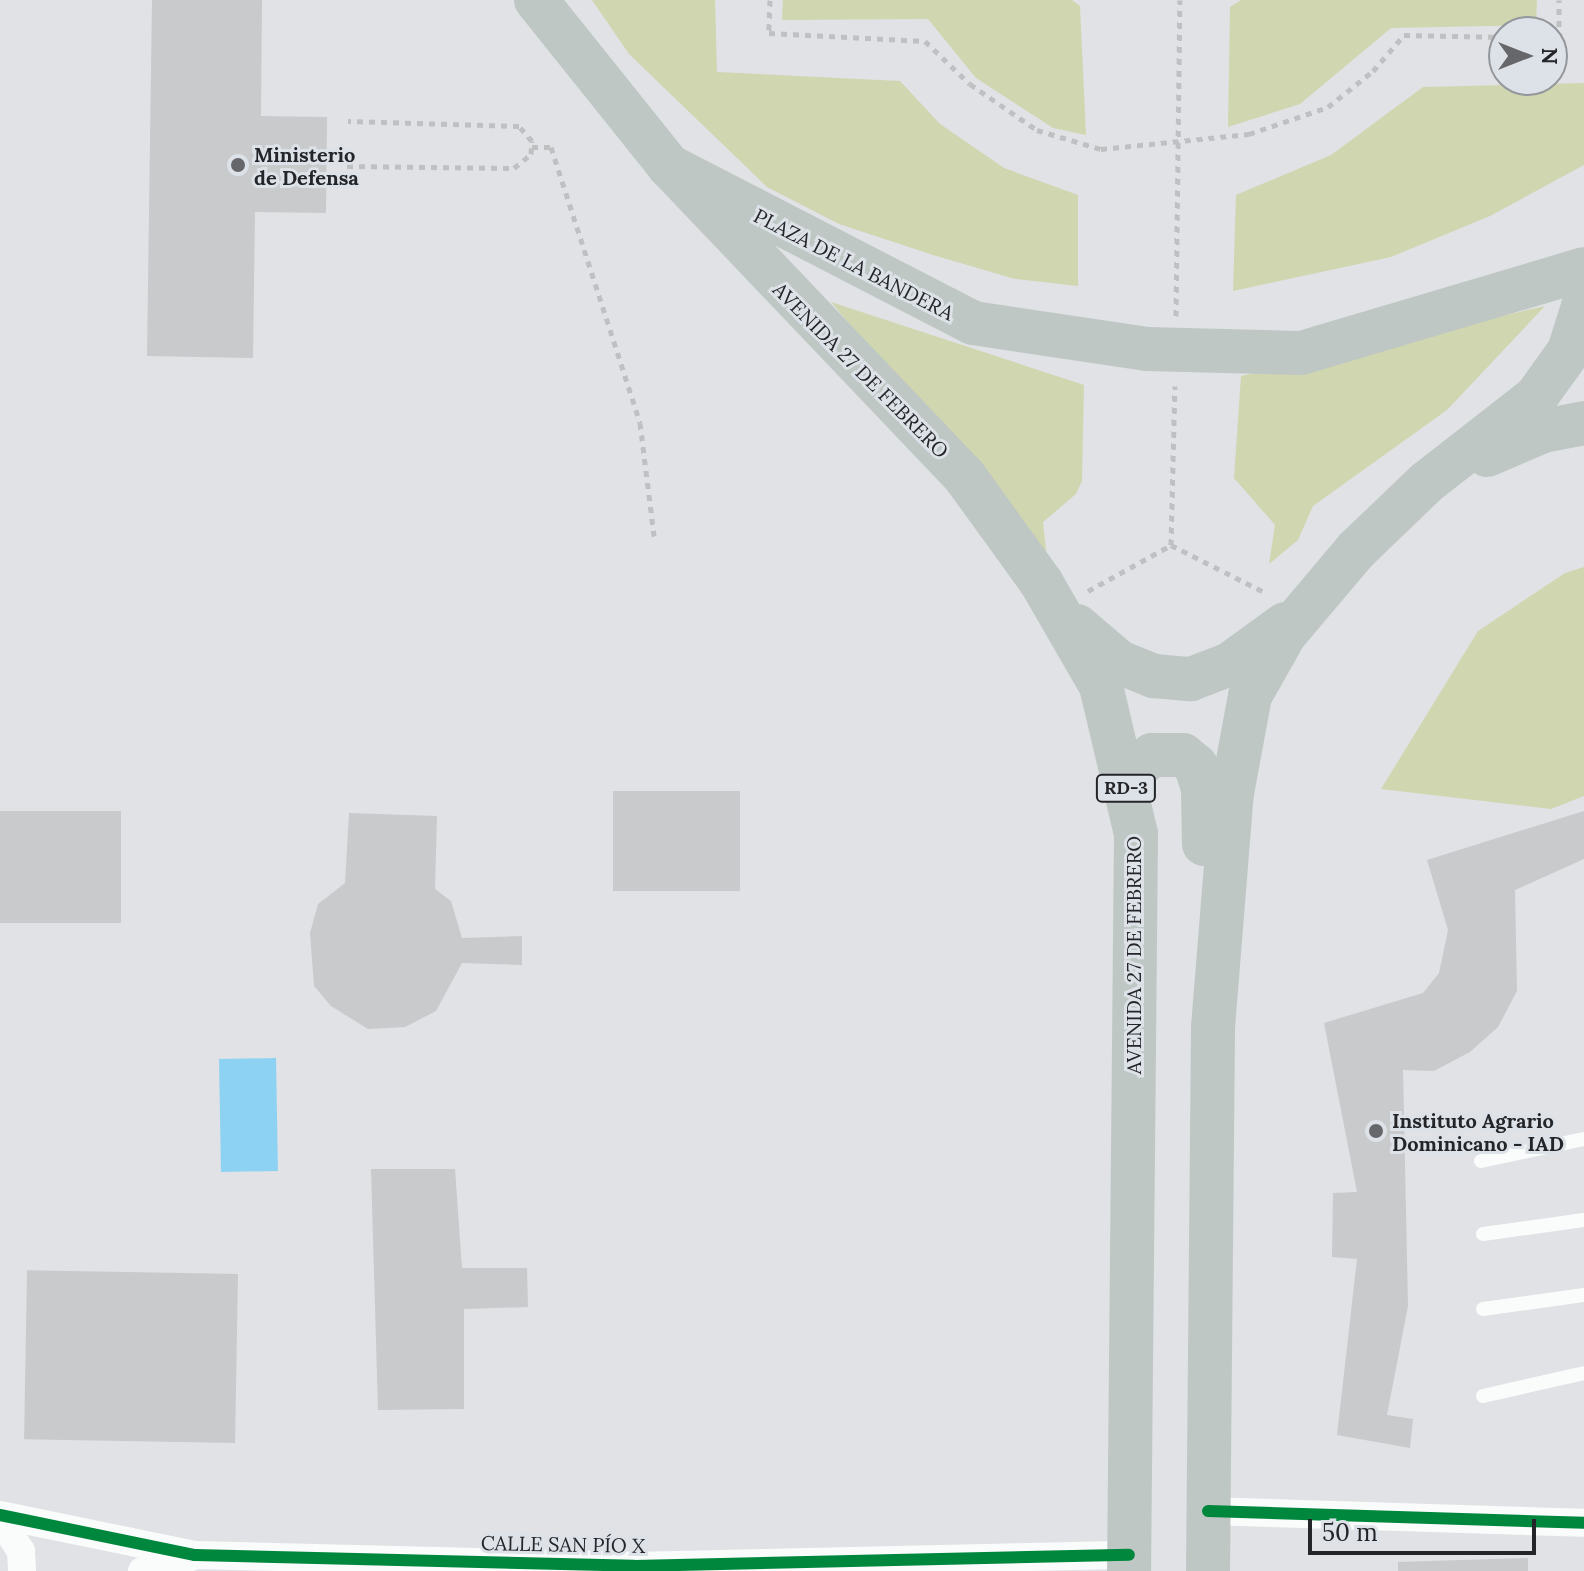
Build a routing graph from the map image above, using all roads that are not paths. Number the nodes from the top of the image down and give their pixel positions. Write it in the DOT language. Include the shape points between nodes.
graph roads {
  1 [pos="536,0"];
  2 [pos="669,166"];
  3 [pos="1584,269"];
  4 [pos="1584,303"];
  5 [pos="1584,423"];
  6 [pos="1427,482"];
  7 [pos="1057,609"];
  8 [pos="1303,612"];
  9 [pos="1126,790"];
  10 [pos="1216,968"];
  11 [pos="1584,1139"];
  12 [pos="1481,1161"];
  13 [pos="1584,1220"];
  14 [pos="1483,1234"];
  15 [pos="1584,1295"];
  16 [pos="1483,1309"];
  17 [pos="1584,1373"];
  18 [pos="1483,1396"];
  19 [pos="1208,1511"];
  20 [pos="0,1517"];
  21 [pos="1584,1523"];
  22 [pos="195,1555"];
  23 [pos="1129,1563"];
  24 [pos="634,1569"];
  25 [pos="22,1571"];
  26 [pos="142,1571"];
  27 [pos="1208,1571"];
  1 -- 2 [label="highway, PLAZA DE LA BANDERA / RD-3"];
  2 -- 3 [label="highway, PLAZA DE LA BANDERA / RD-3" via="973,323 1147,349 1301,353"];
  2 -- 7 [label="highway, AVENIDA 27 DE FEBRERO / RD-3" via="965,477"];
  4 -- 6 [label="highway" via="1569,351 1536,397"];
  5 -- 6 [label="highway" via="1543,431"];
  6 -- 8 [label="highway"];
  7 -- 8 [label="highway" via="1119,662 1154,676 1191,679 1230,664"];
  7 -- 9 [label="highway, AVENIDA 27 DE FEBRERO / RD-3" via="1101,686"];
  8 -- 10 [label="highway" via="1250,696 1232,793"];
  9 -- 10 [label="highway" via="1136,768 1152,755 1169,751 1196,766 1205,816 1202,930"];
  9 -- 23 [label="highway, AVENIDA 27 DE FEBRERO / RD-3" via="1136,834"];
  10 -- 19 [label="highway"];
  11 -- 12 [label="lane"];
  13 -- 14 [label="lane"];
  15 -- 16 [label="lane"];
  17 -- 18 [label="lane"];
  19 -- 21 [label="street"];
  19 -- 27 [label="highway"];
  20 -- 22 [label="street, CALLE SAN PÍO X"];
  20 -- 25 [label="street" via="21,1551"];
  22 -- 24 [label="street, CALLE SAN PÍO X"];
  22 -- 26 [label="street, CALLE SAN PÍO X"];
  23 -- 24 [label="street, CALLE SAN PÍO X"];
}
